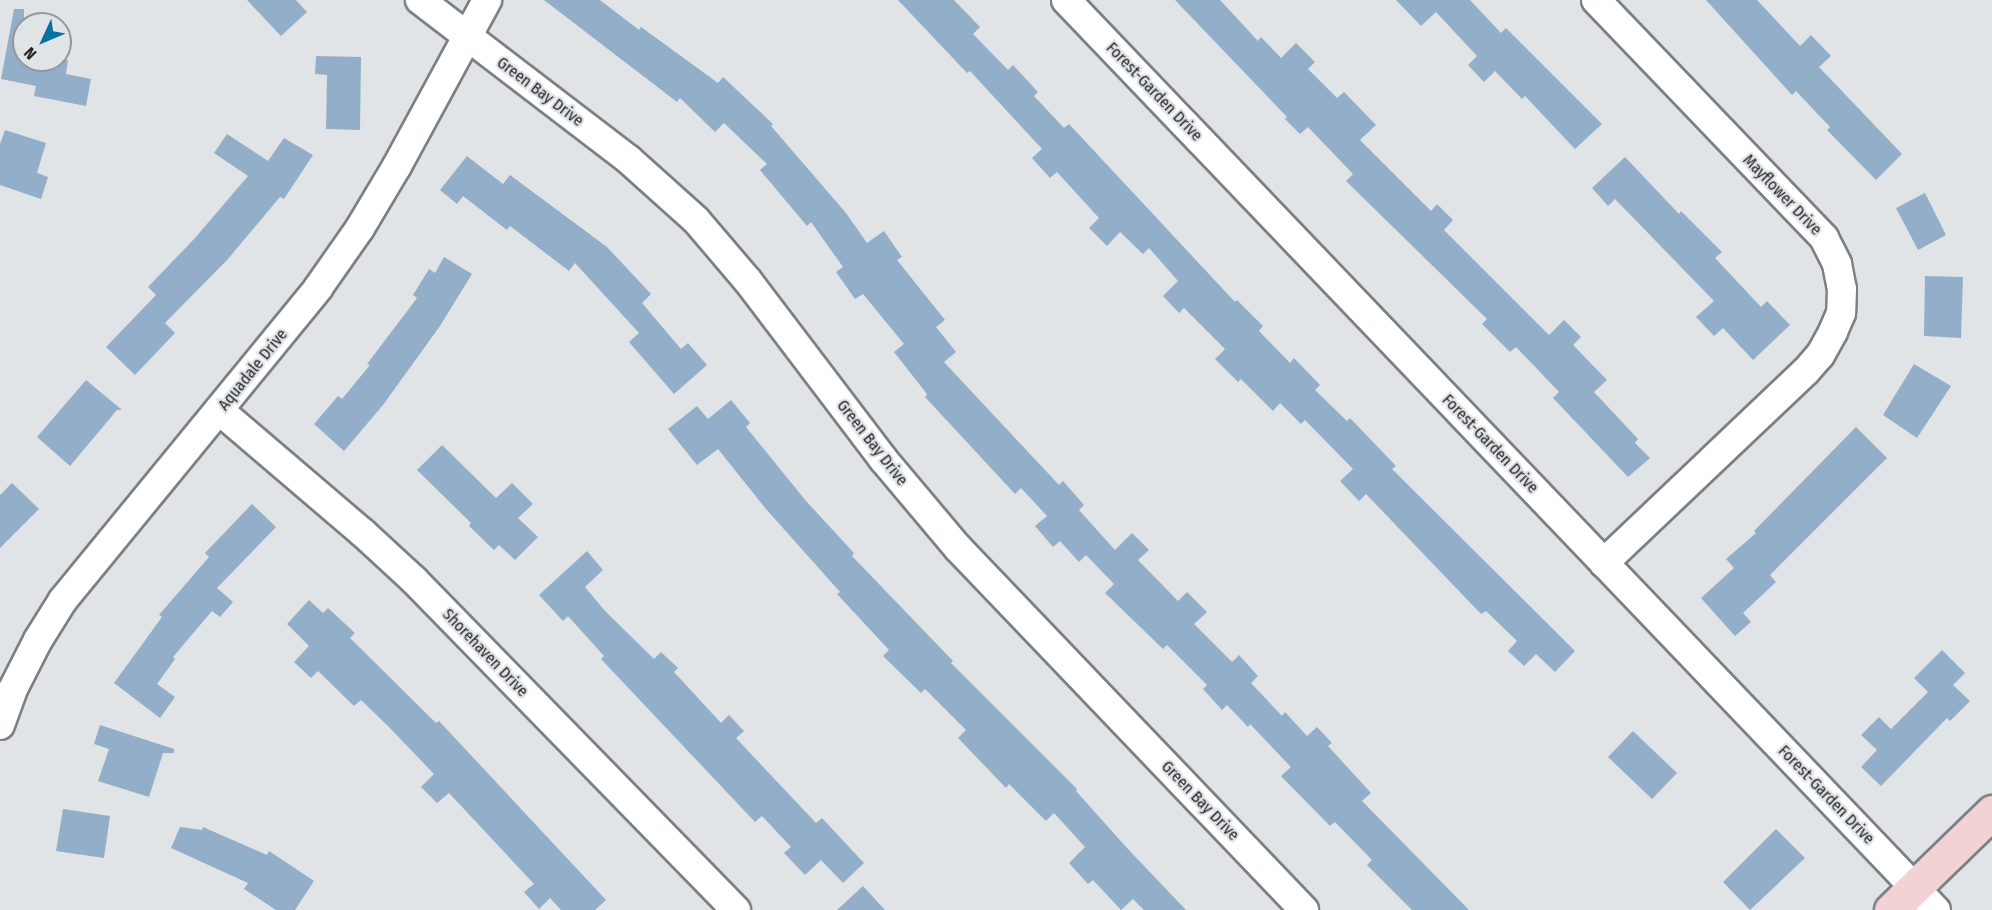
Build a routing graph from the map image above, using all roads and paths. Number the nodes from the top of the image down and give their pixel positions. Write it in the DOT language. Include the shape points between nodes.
graph roads {
  1 [pos="420,0"];
  2 [pos="487,0"];
  3 [pos="1066,0"];
  4 [pos="1596,0"];
  5 [pos="467,37"];
  6 [pos="220,411"];
  7 [pos="1604,563"];
  8 [pos="0,725"];
  9 [pos="1992,812"];
  10 [pos="1914,887"];
  11 [pos="736,910"];
  12 [pos="1304,910"];
  13 [pos="1891,910"];
  14 [pos="1936,910"];
  1 -- 5 [label="street, Green Bay Drive"];
  2 -- 5 [label="street, Aquadale Drive"];
  3 -- 7 [label="street, Forest-Garden Drive"];
  4 -- 7 [label="street, Mayflower Drive" via="1824,238 1837,264 1842,289 1840,313 1820,356"];
  5 -- 6 [label="street, Aquadale Drive" via="360,228 318,288"];
  5 -- 12 [label="street, Green Bay Drive" via="628,159 696,220 748,281 883,459 958,548"];
  6 -- 8 [label="street, Aquadale Drive" via="63,600 13,689"];
  6 -- 11 [label="street, Shorehaven Drive" via="414,580"];
  7 -- 10 [label="street, Forest-Garden Drive"];
  9 -- 10 [label="street"];
  10 -- 13 [label="street"];
  10 -- 14 [label="street, Forest-Garden Drive"];
}
